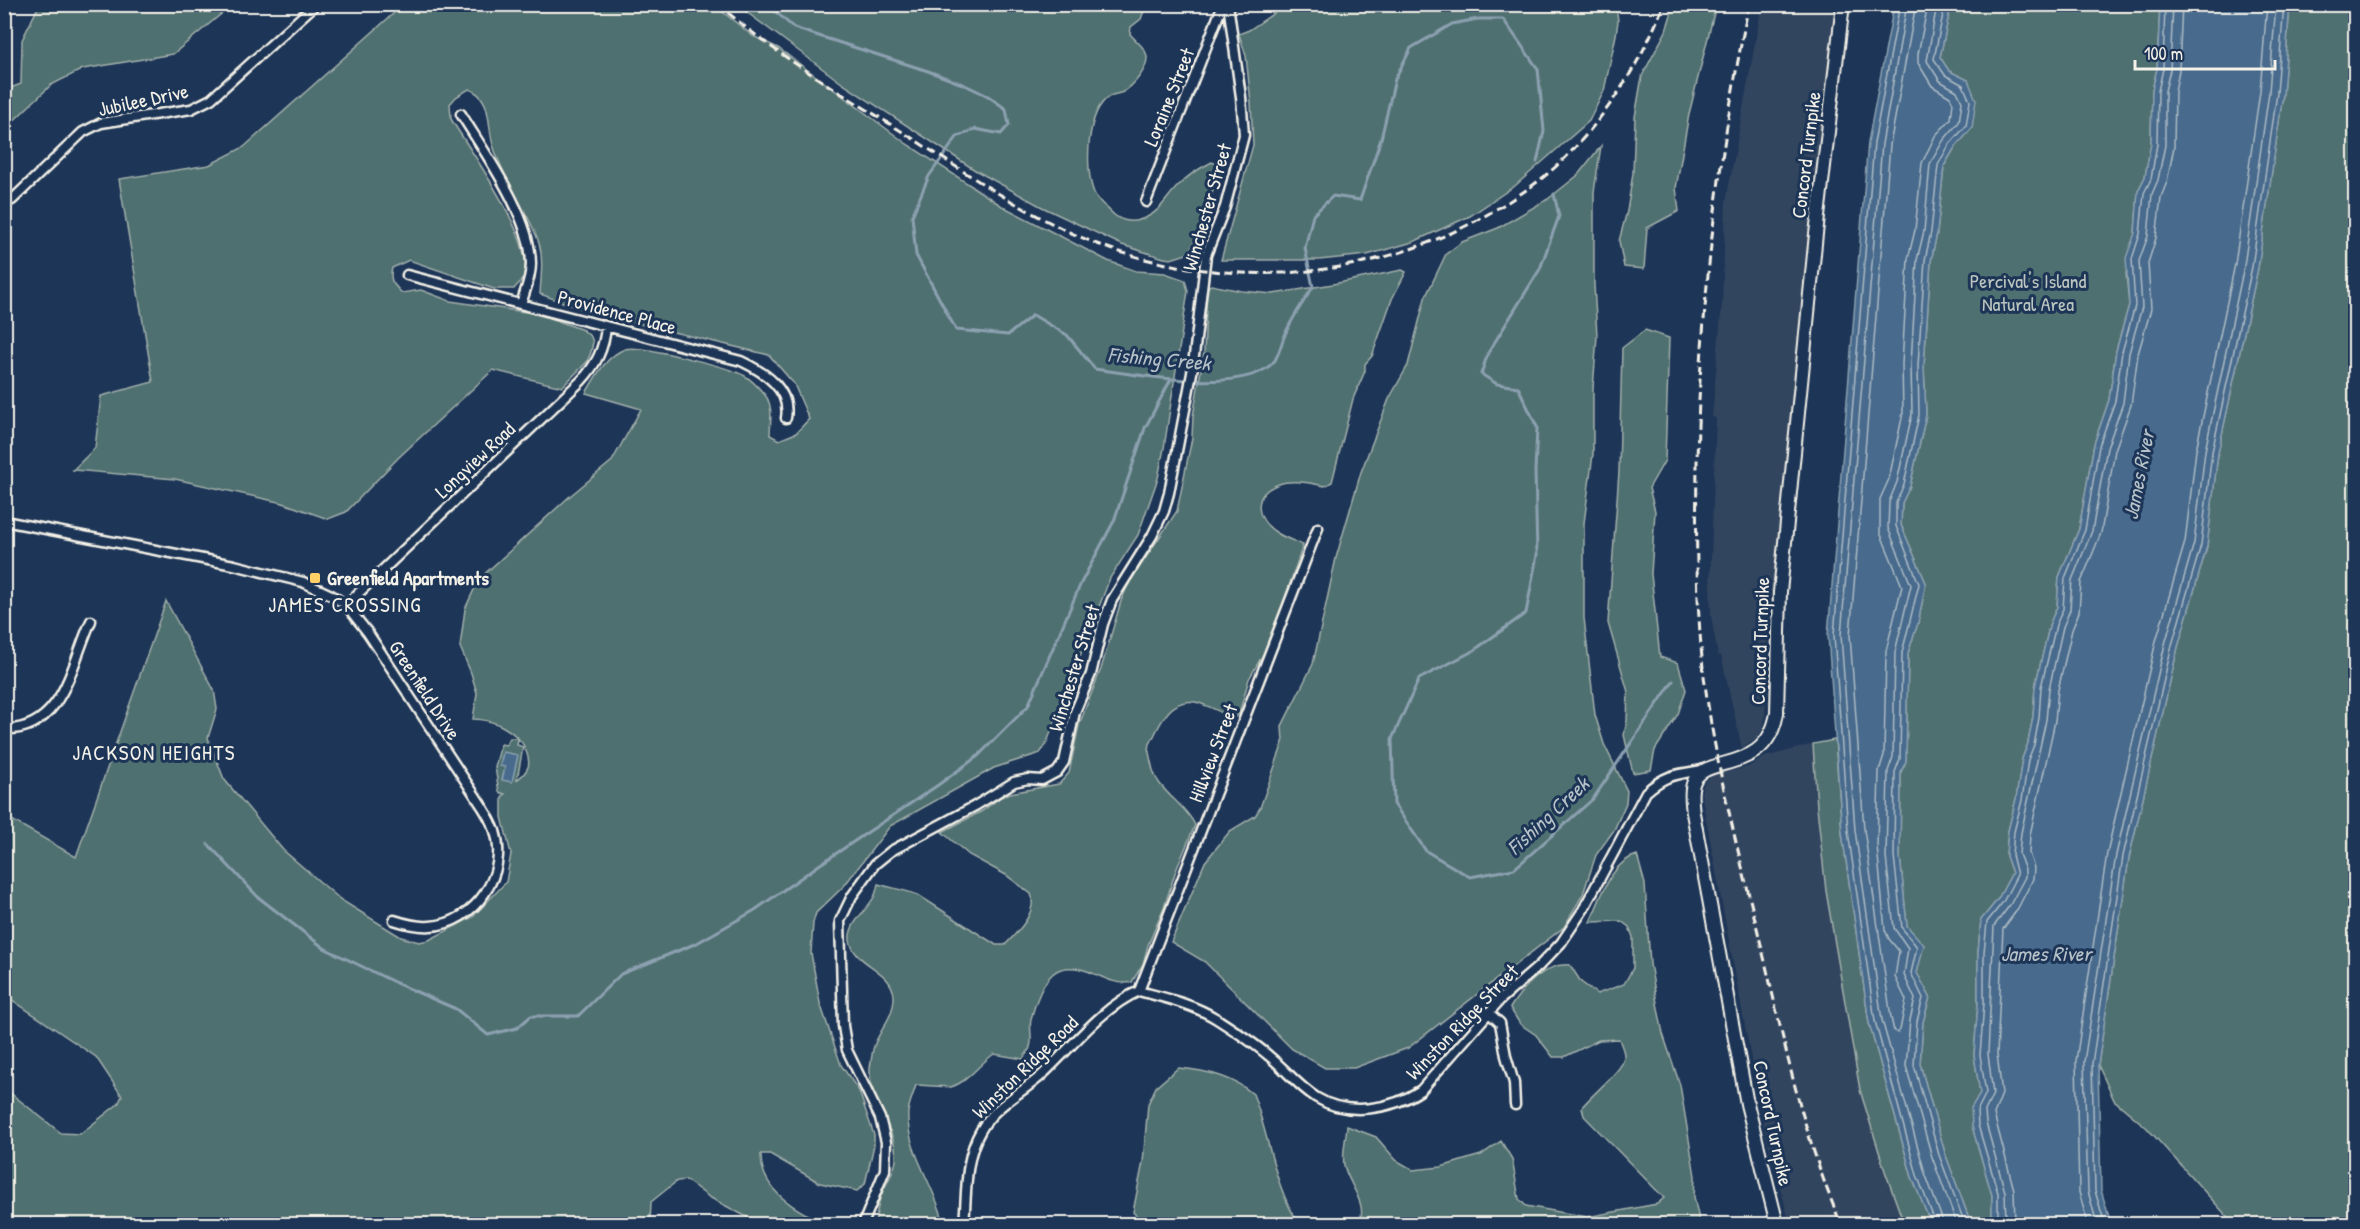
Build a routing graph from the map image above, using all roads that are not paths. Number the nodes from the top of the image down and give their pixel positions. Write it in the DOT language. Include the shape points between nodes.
graph roads {
  1 [pos="316,4"];
  2 [pos="1226,4"];
  3 [pos="1843,4"];
  4 [pos="461,114"];
  5 [pos="1146,202"];
  6 [pos="4,204"];
  7 [pos="407,275"];
  8 [pos="521,304"];
  9 [pos="606,327"];
  10 [pos="786,418"];
  11 [pos="4,521"];
  12 [pos="1318,528"];
  13 [pos="346,605"];
  14 [pos="91,621"];
  15 [pos="4,729"];
  16 [pos="1703,770"];
  17 [pos="394,920"];
  18 [pos="1139,991"];
  19 [pos="1488,1012"];
  20 [pos="1515,1105"];
  21 [pos="863,1224"];
  22 [pos="964,1224"];
  23 [pos="1777,1224"];
  1 -- 6 [label="street, Jubilee Drive" via="211,99 191,109 101,123 83,132"];
  2 -- 5 [label="street, Loraine Street"];
  2 -- 21 [label="street, Winchester Street" via="1244,135 1225,207 1206,255 1192,373 1164,511 1112,600 1091,674 1075,712 1064,762 1049,777 1014,782 891,851 875,864 840,921 847,1050 880,1118 886,1142 885,1170"];
  3 -- 16 [label="street, Concord Turnpike" via="1780,592 1777,713 1774,728 1753,754"];
  4 -- 8 [label="street" via="499,175 528,240 531,270"];
  7 -- 8 [label="street, Providence Place"];
  8 -- 9 [label="street, Providence Place"];
  9 -- 10 [label="street, Providence Place" via="716,353 749,365 770,378 784,396"];
  9 -- 13 [label="street, Longview Road" via="597,362 581,381"];
  11 -- 13 [label="street, Greenfield Drive" via="285,577"];
  12 -- 18 [label="street, Hillview Street"];
  13 -- 17 [label="street, Greenfield Drive" via="482,806 497,843 492,881 467,913 433,927"];
  14 -- 15 [label="street" via="52,710 31,725"];
  16 -- 19 [label="street, Winston Ridge Street" via="1672,774 1646,792 1561,943"];
  16 -- 23 [label="street, Concord Turnpike" via="1692,785 1693,813 1747,1104"];
  18 -- 19 [label="street, Winston Ridge Street" via="1214,1017 1269,1056 1317,1098 1353,1108 1382,1107 1421,1090"];
  18 -- 22 [label="street, Winston Ridge Road" via="1094,1023 981,1129 967,1174"];
  19 -- 20 [label="street" via="1500,1023"];
}
